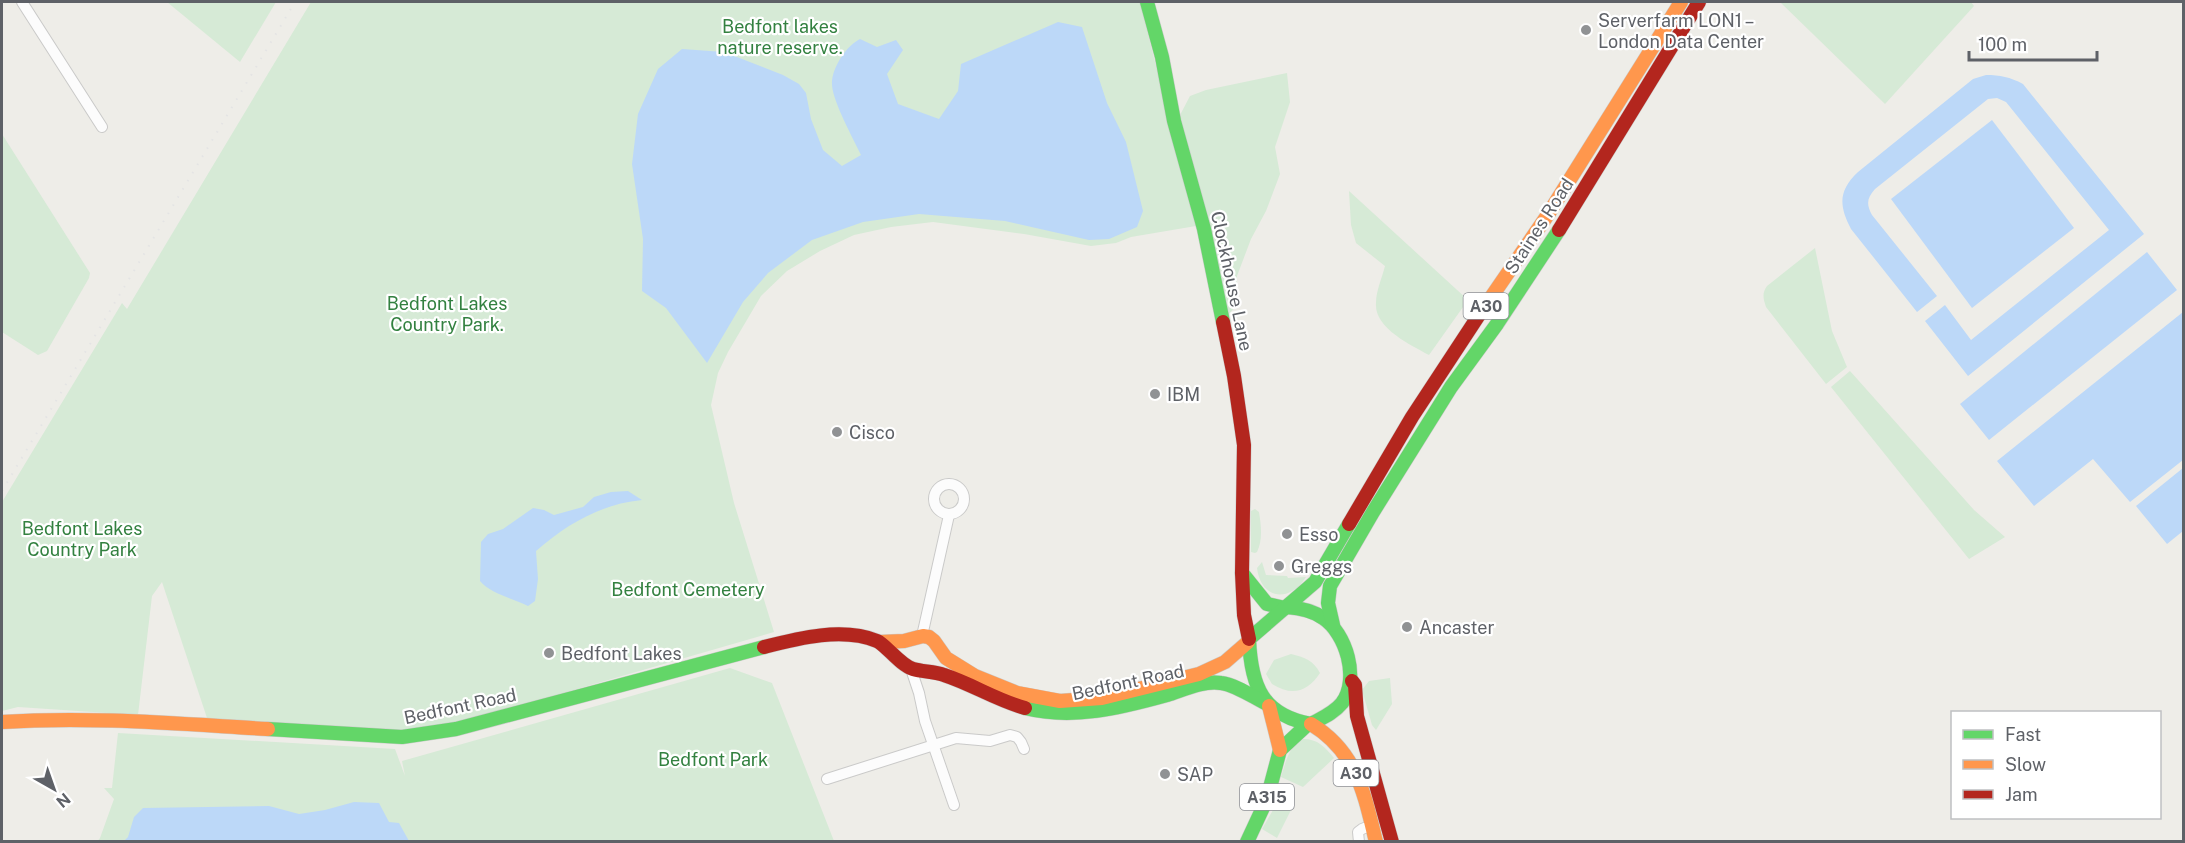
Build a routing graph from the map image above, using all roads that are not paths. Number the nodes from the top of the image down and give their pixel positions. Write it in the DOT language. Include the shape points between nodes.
graph roads {
  1 [pos="22,2"];
  2 [pos="1147,2"];
  3 [pos="1681,2"];
  4 [pos="1700,2"];
  5 [pos="102,127"];
  6 [pos="949,514"];
  7 [pos="1242,573"];
  8 [pos="1286,607"];
  9 [pos="1333,625"];
  10 [pos="916,638"];
  11 [pos="1249,641"];
  12 [pos="880,642"];
  13 [pos="940,651"];
  14 [pos="909,666"];
  15 [pos="928,671"];
  16 [pos="1349,678"];
  17 [pos="919,693"];
  18 [pos="1268,705"];
  19 [pos="2,722"];
  20 [pos="1309,724"];
  21 [pos="934,745"];
  22 [pos="1024,749"];
  23 [pos="1280,750"];
  24 [pos="827,779"];
  25 [pos="954,805"];
  26 [pos="1372,825"];
  27 [pos="1247,842"];
  28 [pos="1359,842"];
  29 [pos="1376,842"];
  30 [pos="1392,842"];
  1 -- 5 [label="street"];
  2 -- 7 [label="main road, Clockhouse Lane" via="1204,229 1234,376 1245,445"];
  3 -- 8 [label="main road, Staines Road / A30" via="1547,216 1418,408 1315,582"];
  4 -- 9 [label="main road, Staines Road / A30" via="1562,228 1451,387 1373,512 1330,586 1328,603"];
  6 -- 10 [label="street"];
  7 -- 8 [label="main road" via="1264,601"];
  7 -- 11 [label="main road, Clockhouse Lane"];
  8 -- 9 [label="main road" via="1313,612"];
  8 -- 11 [label="main road"];
  9 -- 16 [label="main road" via="1343,643"];
  10 -- 12 [label="main road, Bedfont Road"];
  10 -- 13 [label="main road, Bedfont Road" via="933,639"];
  10 -- 14 [label="main road" via="904,654"];
  11 -- 13 [label="main road, Bedfont Road" via="1215,669 1082,702 1035,698 995,685 959,667"];
  11 -- 18 [label="main road"];
  12 -- 14 [label="main road, Bedfont Road"];
  12 -- 19 [label="main road, Bedfont Road" via="844,634 773,645 423,735 370,736 155,723"];
  13 -- 15 [label="main road" via="936,664"];
  14 -- 15 [label="main road, Bedfont Road" via="920,672"];
  14 -- 17 [label="street"];
  15 -- 17 [label="street"];
  15 -- 18 [label="main road, Bedfont Road" via="1028,709 1067,714 1118,707 1211,682 1224,683"];
  16 -- 20 [label="main road" via="1342,702 1332,713"];
  16 -- 30 [label="main road, A30" via="1355,685 1357,716"];
  17 -- 21 [label="street"];
  18 -- 20 [label="main road" via="1284,716"];
  18 -- 23 [label="main road, A315"];
  20 -- 23 [label="main road"];
  20 -- 26 [label="main road, A30" via="1328,733 1349,759"];
  21 -- 22 [label="street" via="956,738 990,741 1010,735 1021,741"];
  21 -- 24 [label="street"];
  21 -- 25 [label="street"];
  23 -- 27 [label="main road, A315" via="1267,799"];
  26 -- 28 [label="street" via="1358,832"];
  26 -- 29 [label="main road, A30"];
}
